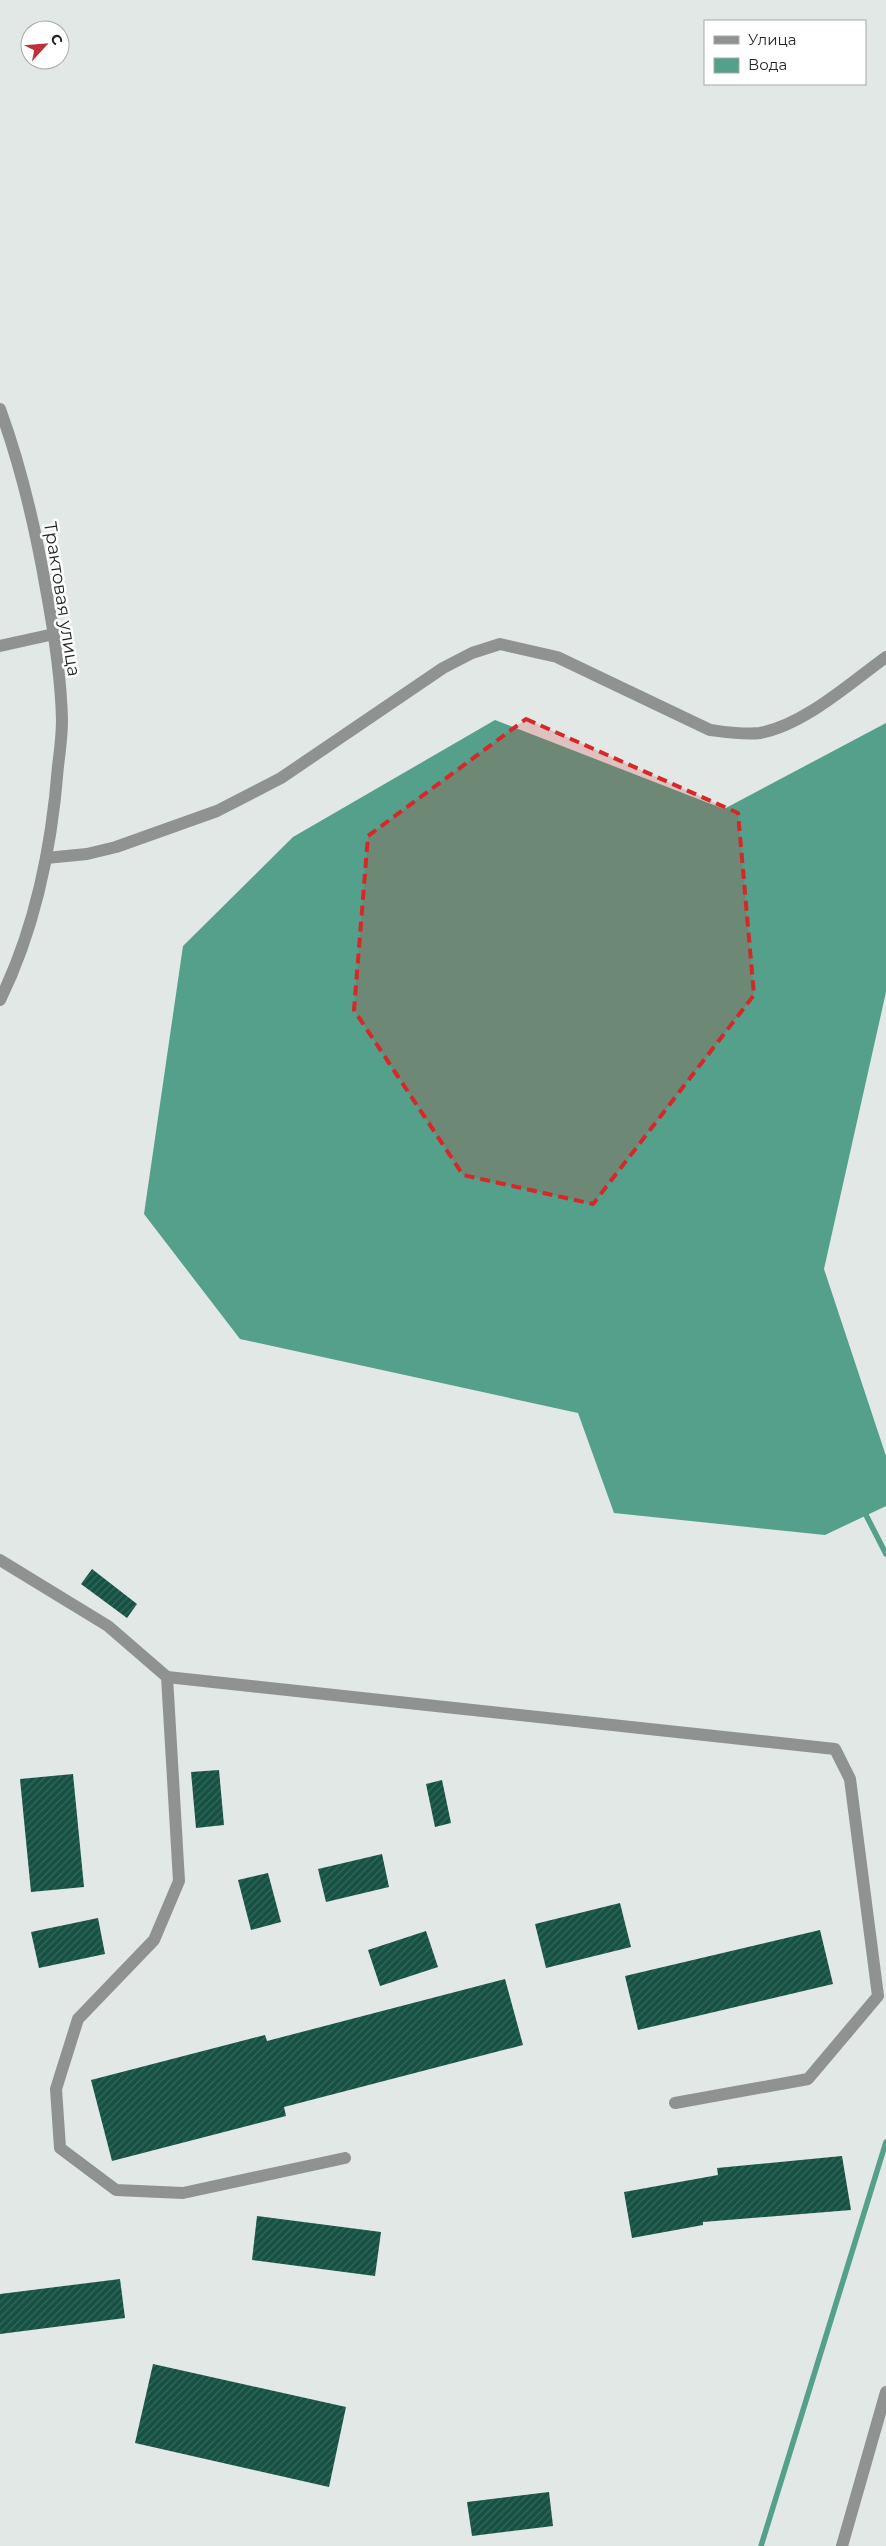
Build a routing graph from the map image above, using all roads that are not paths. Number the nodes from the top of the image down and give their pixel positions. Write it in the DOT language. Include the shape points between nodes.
graph roads {
  1 [pos="0,409"];
  2 [pos="54,634"];
  3 [pos="0,646"];
  4 [pos="886,657"];
  5 [pos="46,858"];
  6 [pos="0,1000"];
  7 [pos="0,1560"];
  8 [pos="167,1677"];
  9 [pos="675,2104"];
  10 [pos="345,2158"];
  11 [pos="886,2392"];
  12 [pos="842,2546"];
  1 -- 2 [label="street, Трактовая улица" via="18,459"];
  2 -- 3 [label="street"];
  2 -- 5 [label="street, Трактовая улица" via="62,721 56,794"];
  4 -- 5 [label="street" via="789,724 760,733 733,733 710,730 557,658 500,644 442,668 281,778 217,812 116,847"];
  5 -- 6 [label="street, Трактовая улица" via="41,885"];
  7 -- 8 [label="street" via="108,1626"];
  8 -- 9 [label="street" via="835,1749 850,1779 878,1996 808,2079"];
  8 -- 10 [label="street" via="178,1881 154,1940 78,2019 56,2089 60,2148 116,2190 183,2193"];
  11 -- 12 [label="street"];
}
